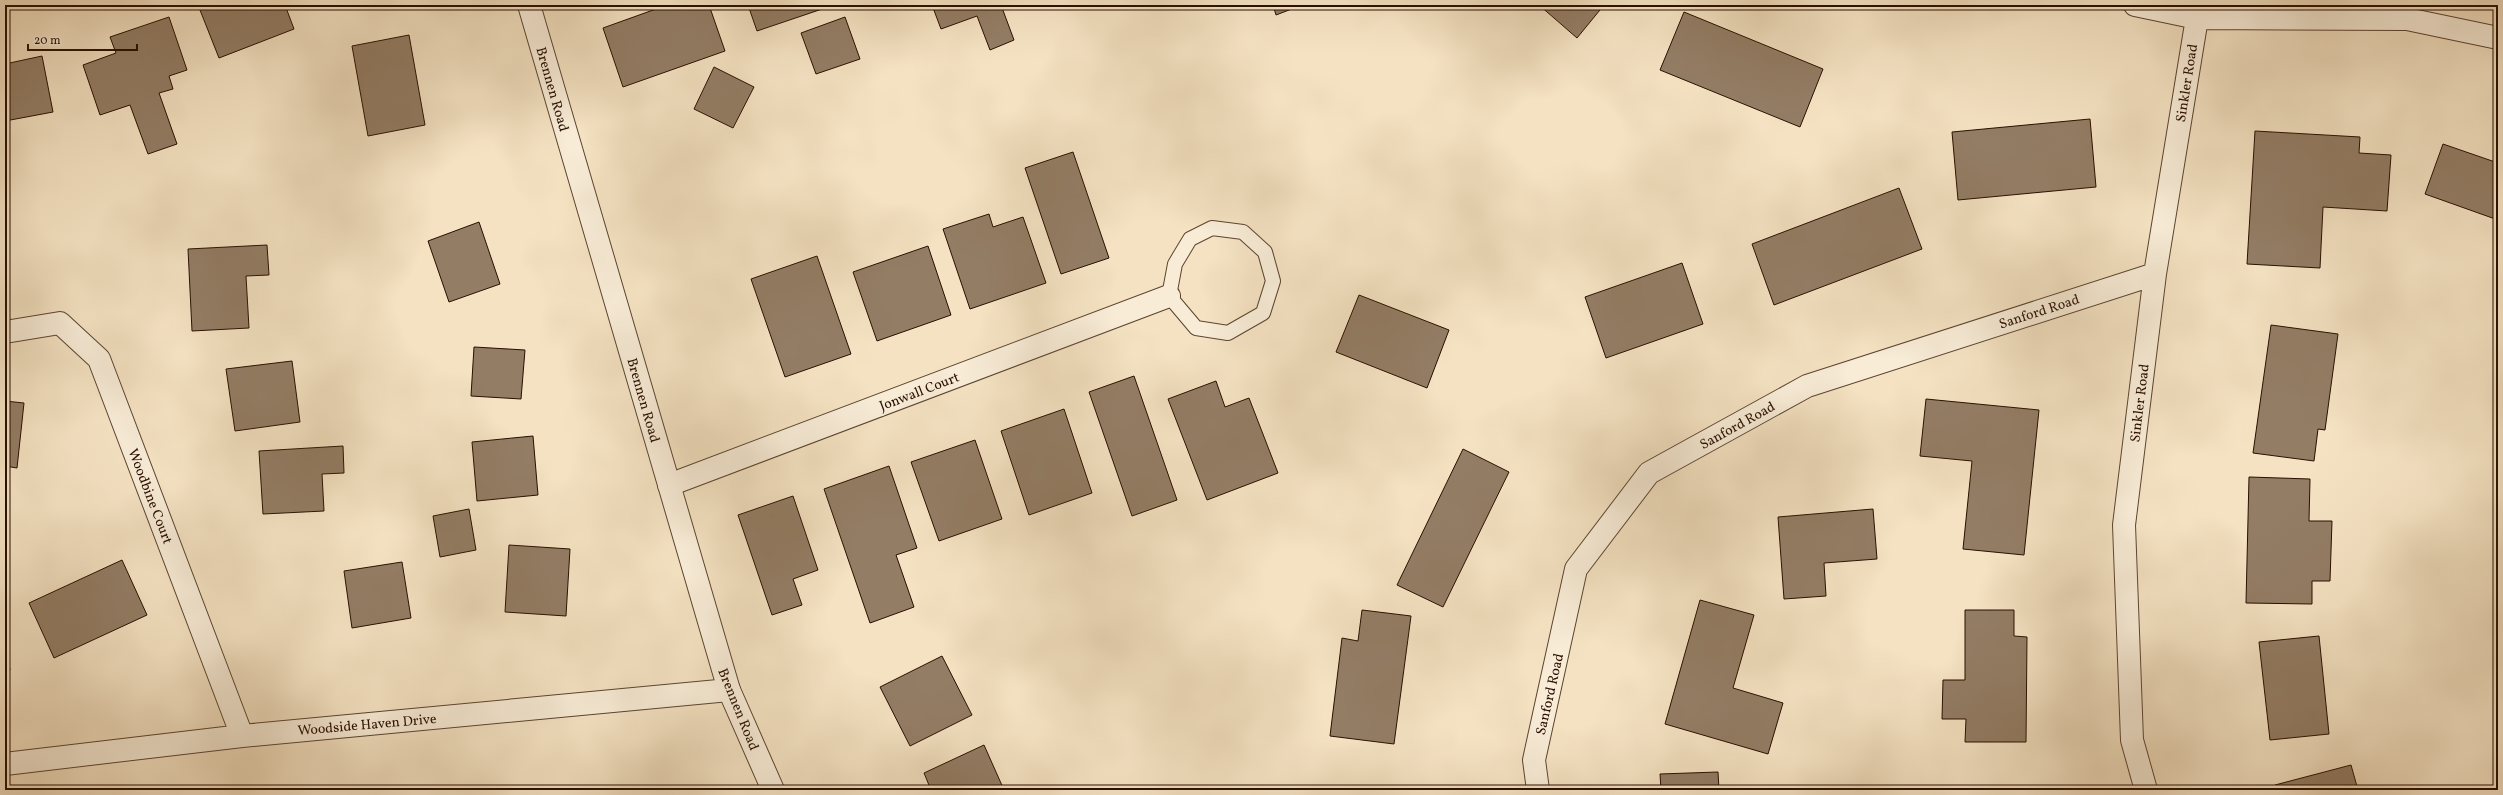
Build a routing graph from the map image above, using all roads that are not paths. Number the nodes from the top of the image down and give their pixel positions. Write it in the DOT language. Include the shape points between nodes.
graph roads {
  1 [pos="529,5"];
  2 [pos="2135,5"];
  3 [pos="2197,18"];
  4 [pos="2498,38"];
  5 [pos="2155,274"];
  6 [pos="1170,296"];
  7 [pos="5,332"];
  8 [pos="669,485"];
  9 [pos="729,690"];
  10 [pos="242,736"];
  11 [pos="5,764"];
  12 [pos="773,790"];
  13 [pos="1538,790"];
  14 [pos="2146,790"];
  1 -- 8 [label="street, Brennen Road"];
  2 -- 3 [label="street"];
  3 -- 4 [label="street" via="2407,19"];
  3 -- 5 [label="street, Sinkler Road"];
  5 -- 13 [label="street, Sanford Road" via="1807,386 1649,474 1576,569 1534,760"];
  5 -- 14 [label="street, Sinkler Road" via="2124,525 2132,740"];
  6 -- 6 [label="lane" via="1175,264 1190,239 1212,228 1243,232 1265,252 1274,281 1263,313 1228,333 1196,328"];
  6 -- 8 [label="street, Jonwall Court"];
  7 -- 10 [label="street, Woodbine Court" via="60,323 99,359"];
  8 -- 9 [label="street, Brennen Road"];
  9 -- 10 [label="street, Woodside Haven Drive"];
  9 -- 12 [label="street, Brennen Road"];
  10 -- 11 [label="street, Woodside Haven Drive"];
}
